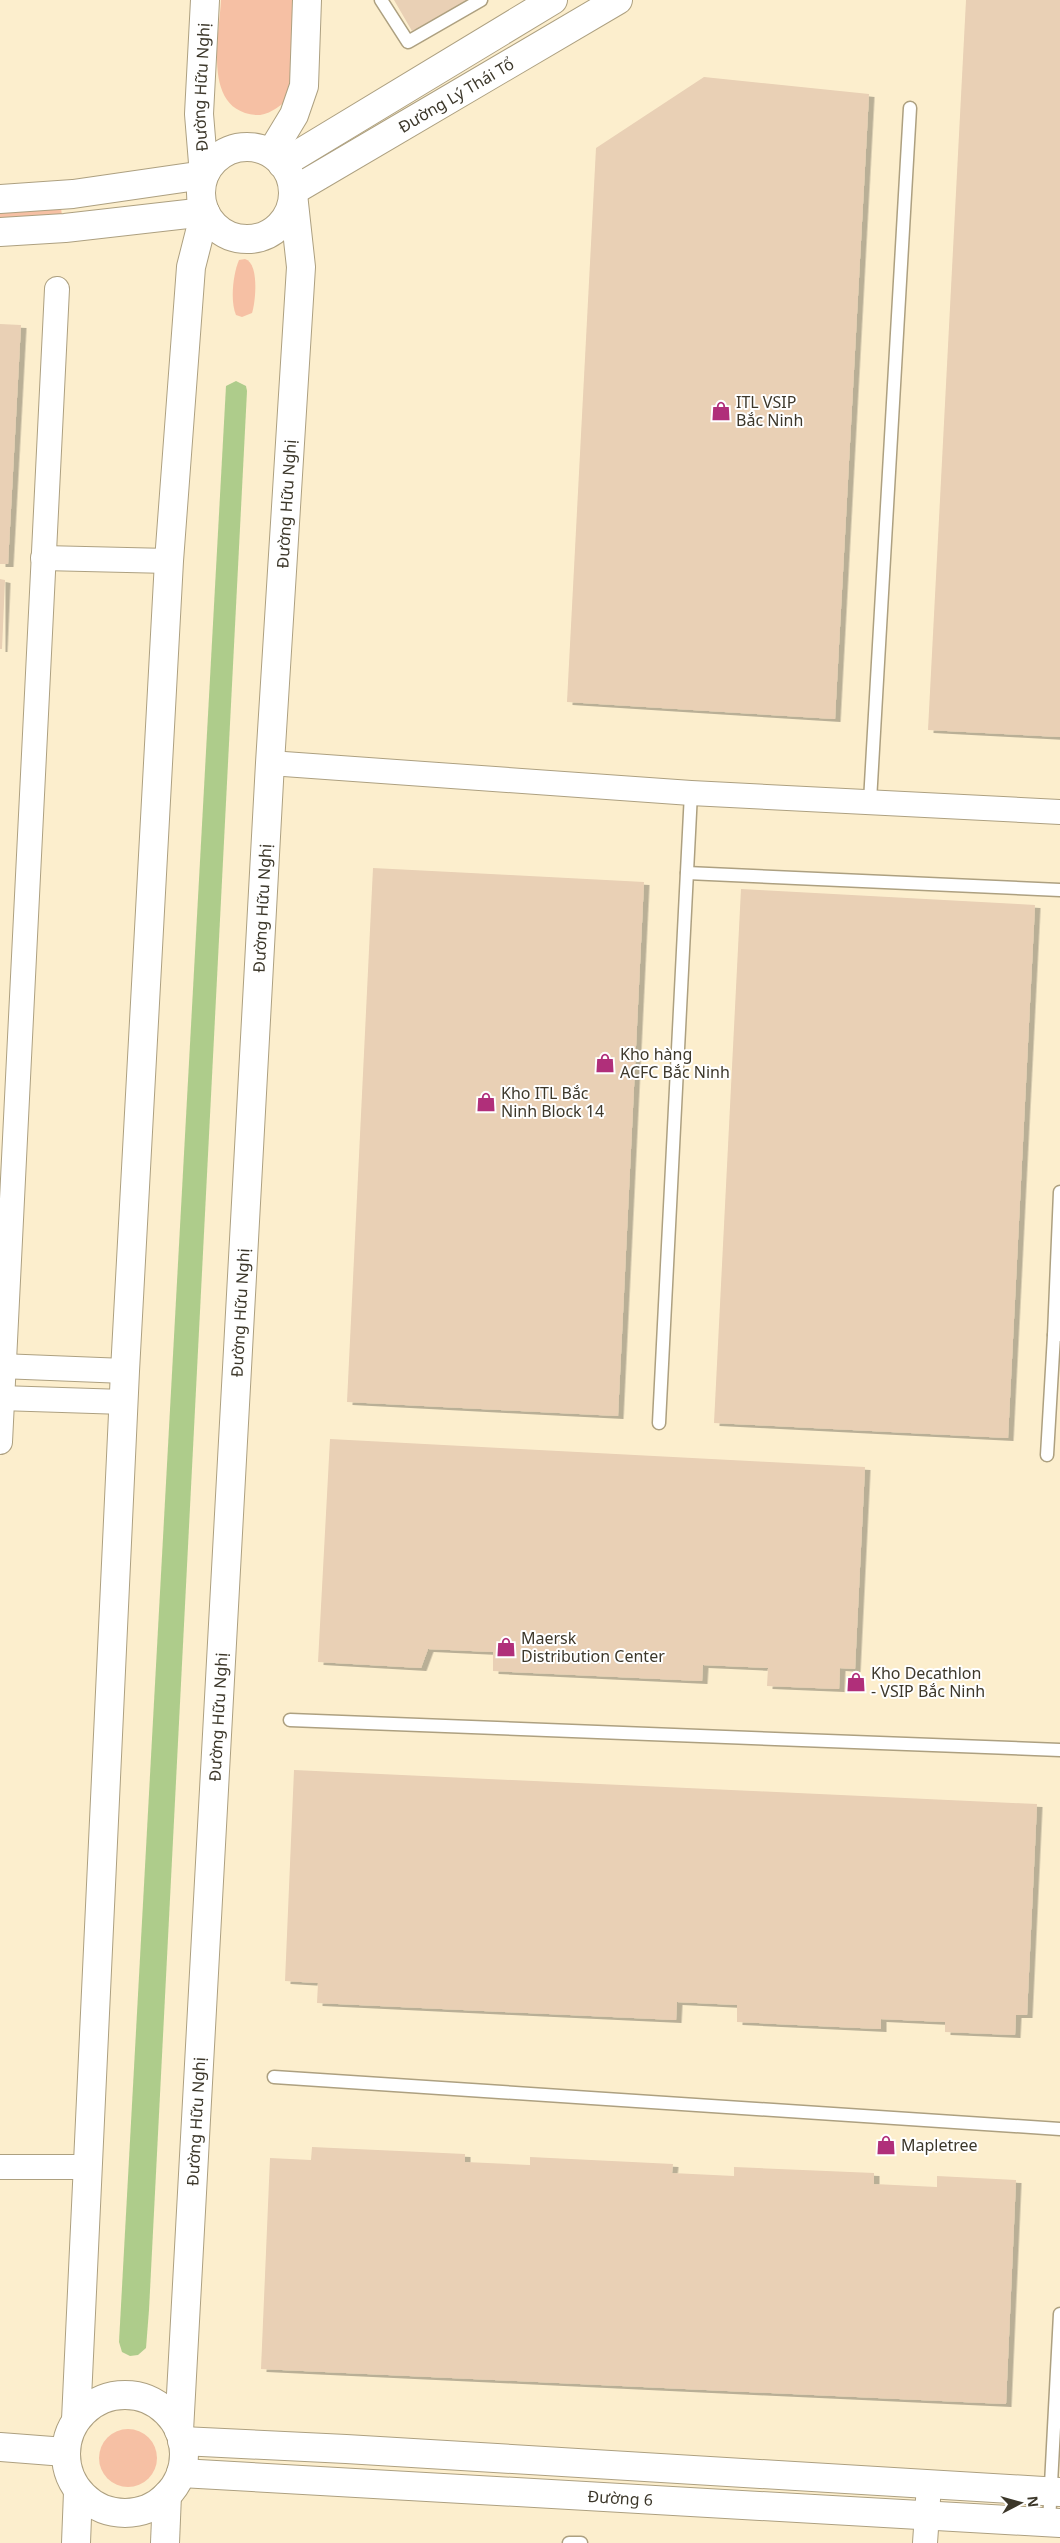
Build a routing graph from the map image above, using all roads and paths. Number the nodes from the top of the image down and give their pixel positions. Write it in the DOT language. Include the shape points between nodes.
graph roads {
  1 [pos="205,0"];
  2 [pos="308,0"];
  3 [pos="381,0"];
  4 [pos="481,0"];
  5 [pos="552,0"];
  6 [pos="618,0"];
  7 [pos="910,108"];
  8 [pos="277,158"];
  9 [pos="204,175"];
  10 [pos="293,193"];
  11 [pos="0,199"];
  12 [pos="204,212"];
  13 [pos="0,232"];
  14 [pos="57,289"];
  15 [pos="43,558"];
  16 [pos="170,561"];
  17 [pos="270,763"];
  18 [pos="691,793"];
  19 [pos="870,801"];
  20 [pos="1060,812"];
  21 [pos="687,873"];
  22 [pos="1060,890"];
  23 [pos="1060,1192"];
  24 [pos="1057,1335"];
  25 [pos="2,1366"];
  26 [pos="125,1371"];
  27 [pos="1,1398"];
  28 [pos="124,1402"];
  29 [pos="659,1423"];
  30 [pos="0,1442"];
  31 [pos="1048,1455"];
  32 [pos="290,1720"];
  33 [pos="1060,1750"];
  34 [pos="274,2076"];
  35 [pos="1060,2129"];
  36 [pos="0,2166"];
  37 [pos="87,2167"];
  38 [pos="1060,2314"];
  39 [pos="76,2420"];
  40 [pos="181,2436"];
  41 [pos="0,2447"];
  42 [pos="65,2452"];
  43 [pos="174,2484"];
  44 [pos="929,2485"];
  45 [pos="1055,2491"];
  46 [pos="78,2492"];
  47 [pos="1054,2522"];
  48 [pos="926,2530"];
  49 [pos="76,2543"];
  50 [pos="165,2543"];
  51 [pos="569,2543"];
  52 [pos="581,2543"];
  1 -- 9 [label="main road, Đường Hữu Nghị" via="199,114"];
  2 -- 8 [label="main road" via="304,86"];
  3 -- 4 [label="lane" via="408,42"];
  5 -- 8 [label="main road, Đường Lý Thái Tổ"];
  6 -- 10 [label="main road, Đường Lý Thái Tổ"];
  7 -- 19 [label="lane"];
  8 -- 9 [label="main road" via="258,147 236,147 216,157"];
  8 -- 10 [label="main road" via="290,176"];
  9 -- 11 [label="main road" via="73,194"];
  9 -- 12 [label="main road" via="200,197"];
  10 -- 12 [label="main road" via="289,212 279,227 255,239 228,236 213,226"];
  10 -- 17 [label="main road, Đường Hữu Nghị" via="301,267"];
  12 -- 13 [label="main road"];
  12 -- 16 [label="main road" via="191,267"];
  14 -- 15 [label="street"];
  15 -- 16 [label="street"];
  15 -- 25 [label="street"];
  16 -- 26 [label="main road"];
  17 -- 18 [label="street"];
  17 -- 40 [label="main road, Đường Hữu Nghị"];
  18 -- 19 [label="street"];
  18 -- 21 [label="lane"];
  19 -- 20 [label="street"];
  21 -- 22 [label="lane"];
  21 -- 29 [label="lane"];
  23 -- 24 [label="lane"];
  24 -- 31 [label="lane"];
  25 -- 26 [label="street"];
  25 -- 27 [label="street"];
  26 -- 28 [label="main road"];
  27 -- 28 [label="street"];
  27 -- 30 [label="street"];
  28 -- 37 [label="main road"];
  32 -- 33 [label="lane"];
  34 -- 35 [label="lane"];
  36 -- 37 [label="street"];
  37 -- 39 [label="main road"];
  38 -- 45 [label="lane"];
  39 -- 40 [label="main road" via="100,2400 115,2395 131,2395 160,2406 171,2417"];
  39 -- 42 [label="main road" via="70,2429"];
  40 -- 43 [label="main road" via="184,2458"];
  40 -- 44 [label="main road, Đường 6"];
  41 -- 42 [label="main road"];
  42 -- 46 [label="main road" via="66,2466"];
  43 -- 46 [label="main road" via="156,2504 130,2514 101,2509"];
  43 -- 48 [label="main road, Đường 6"];
  43 -- 50 [label="main road"];
  44 -- 45 [label="main road, Đường 6"];
  44 -- 48 [label="street"];
  45 -- 47 [label="lane"];
  46 -- 49 [label="main road"];
  47 -- 48 [label="main road, Đường 6"];
  51 -- 52 [label="lane"];
}
